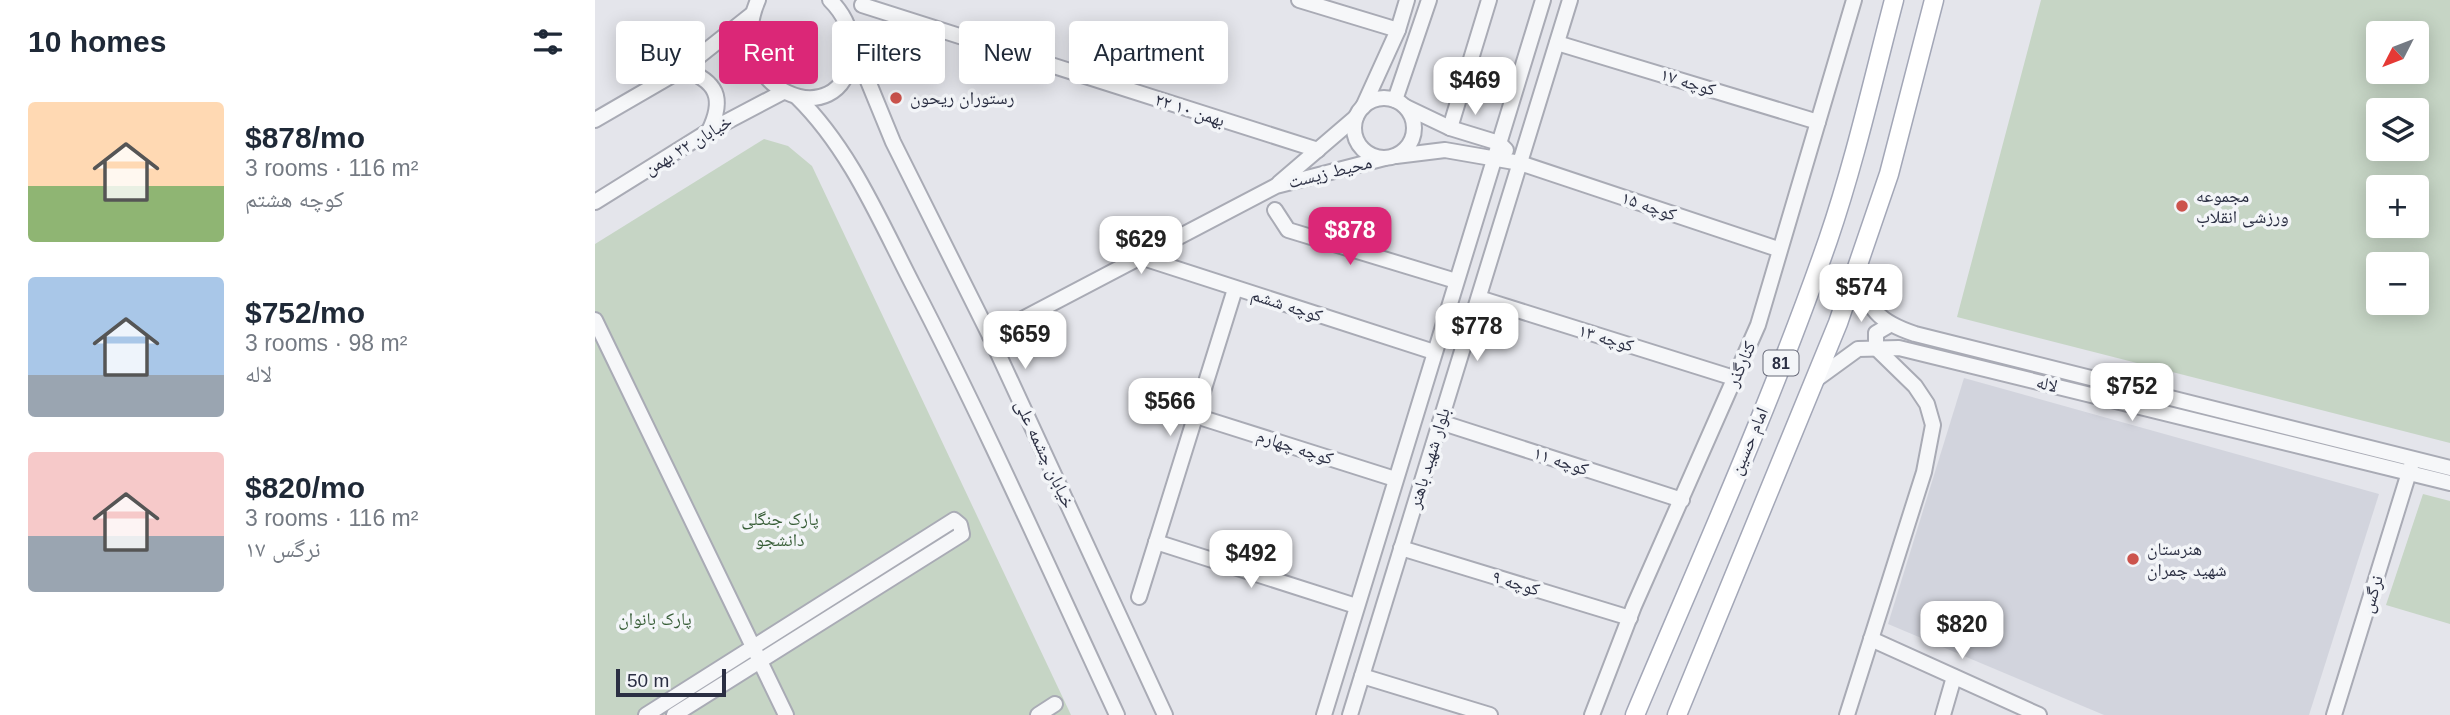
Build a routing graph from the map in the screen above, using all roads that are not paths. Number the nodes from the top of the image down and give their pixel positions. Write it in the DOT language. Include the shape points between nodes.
graph roads {
  1 [pos="830,0"];
  2 [pos="1299,0"];
  3 [pos="1407,0"];
  4 [pos="1429,0"];
  5 [pos="1489,0"];
  6 [pos="1543,0"];
  7 [pos="1570,0"];
  8 [pos="1854,0"];
  9 [pos="1894,0"];
  10 [pos="1934,0"];
  11 [pos="864,3"];
  12 [pos="754,6"];
  13 [pos="845,21"];
  14 [pos="849,21"];
  15 [pos="1398,30"];
  16 [pos="1557,43"];
  17 [pos="705,49"];
  18 [pos="705,80"];
  19 [pos="657,84"];
  20 [pos="841,84"];
  21 [pos="869,84"];
  22 [pos="790,94"];
  23 [pos="1400,103"];
  24 [pos="1359,112"];
  25 [pos="595,120"];
  26 [pos="1818,122"];
  27 [pos="1450,128"];
  28 [pos="709,131"];
  29 [pos="1318,150"];
  30 [pos="1497,150"];
  31 [pos="1390,157"];
  32 [pos="1520,163"];
  33 [pos="1276,186"];
  34 [pos="595,202"];
  35 [pos="1275,210"];
  36 [pos="1778,249"];
  37 [pos="1140,257"];
  38 [pos="1856,273"];
  39 [pos="1456,281"];
  40 [pos="1235,289"];
  41 [pos="1479,298"];
  42 [pos="595,320"];
  43 [pos="1888,326"];
  44 [pos="990,336"];
  45 [pos="1876,348"];
  46 [pos="1434,352"];
  47 [pos="1734,378"];
  48 [pos="1814,381"];
  49 [pos="1195,416"];
  50 [pos="1440,422"];
  51 [pos="2411,466"];
  52 [pos="2450,468"];
  53 [pos="1395,479"];
  54 [pos="2450,483"];
  55 [pos="1682,500"];
  56 [pos="1156,542"];
  57 [pos="1401,548"];
  58 [pos="1139,597"];
  59 [pos="1356,606"];
  60 [pos="1630,618"];
  61 [pos="1871,639"];
  62 [pos="753,647"];
  63 [pos="760,661"];
  64 [pos="1362,676"];
  65 [pos="1954,677"];
  66 [pos="1055,704"];
  67 [pos="646,715"];
  68 [pos="674,715"];
  69 [pos="786,715"];
  70 [pos="1038,715"];
  71 [pos="1118,715"];
  72 [pos="1165,715"];
  73 [pos="1324,715"];
  74 [pos="1350,715"];
  75 [pos="1490,715"];
  76 [pos="1592,715"];
  77 [pos="1635,715"];
  78 [pos="1677,715"];
  79 [pos="1847,715"];
  80 [pos="1943,715"];
  81 [pos="2039,715"];
  82 [pos="2334,715"];
  1 -- 13 [label="street, خیابان چشمه علی"];
  2 -- 15 [label="street"];
  3 -- 15 [label="street"];
  4 -- 23 [label="street"];
  5 -- 27 [label="street"];
  6 -- 30 [label="street, بلوار شهید باهنر"];
  7 -- 16 [label="street, بلوار شهید باهنر"];
  8 -- 26 [label="street, کنارگذر"];
  9 -- 77 [label="main road, امام حسین / 81" via="1828,240"];
  10 -- 38 [label="main road, 81" via="1889,174"];
  11 -- 14 [label="street"];
  11 -- 29 [label="street, ۲۲ بهمن ۱۰"];
  12 -- 17 [label="street"];
  12 -- 22 [label="street" via="750,45 755,62 763,75"];
  15 -- 24 [label="street"];
  16 -- 26 [label="street, کوچه ۱۷"];
  16 -- 32 [label="street, بلوار شهید باهنر"];
  18 -- 28 [label="street" via="715,92 718,112"];
  19 -- 25 [label="street"];
  20 -- 22 [label="street" via="827,95 810,99"];
  21 -- 44 [label="street, خیابان چشمه علی" via="893,142"];
  22 -- 28 [label="street, خیابان ۲۲ بهمن"];
  22 -- 71 [label="street" via="823,123 864,189 948,353"];
  23 -- 24 [label="street" via="1384,98"];
  23 -- 27 [label="street"];
  23 -- 31 [label="street" via="1414,128 1412,139"];
  24 -- 29 [label="street, محیط زیست"];
  24 -- 31 [label="street" via="1357,140 1373,156"];
  26 -- 36 [label="street, کنارگذر"];
  27 -- 30 [label="street"];
  28 -- 34 [label="street, خیابان ۲۲ بهمن"];
  29 -- 33 [label="street, محیط زیست"];
  30 -- 31 [label="street, محیط زیست"];
  30 -- 32 [label="street"];
  30 -- 39 [label="street, بلوار شهید باهنر"];
  31 -- 33 [label="street, محیط زیست"];
  32 -- 36 [label="street, کوچه ۱۵"];
  32 -- 41 [label="street, بلوار شهید باهنر"];
  33 -- 37 [label="street, محیط زیست"];
  35 -- 39 [label="street" via="1288,230"];
  36 -- 47 [label="street, کنارگذر" via="1758,325"];
  37 -- 40 [label="street, کوچه ششم"];
  37 -- 44 [label="street, محیط زیست"];
  38 -- 43 [label="street" via="1866,299"];
  38 -- 48 [label="main road, 81"];
  39 -- 46 [label="street, بلوار شهید باهنر"];
  40 -- 46 [label="street, کوچه ششم"];
  40 -- 49 [label="street"];
  41 -- 47 [label="street, کوچه ۱۳"];
  41 -- 50 [label="street, بلوار شهید باهنر"];
  42 -- 62 [label="street"];
  43 -- 45 [label="street" via="1876,333"];
  43 -- 51 [label="street, لاله"];
  44 -- 72 [label="street, خیابان چشمه علی"];
  45 -- 48 [label="street, لاله" via="1858,348"];
  45 -- 51 [label="street, لاله" via="1899,348"];
  45 -- 61 [label="street" via="1915,386 1933,425 1924,472"];
  46 -- 53 [label="street, بلوار شهید باهنر"];
  47 -- 55 [label="street, کنارگذر"];
  48 -- 78 [label="main road, 81"];
  49 -- 53 [label="street, کوچه چهارم"];
  49 -- 56 [label="street"];
  50 -- 55 [label="street, کوچه ۱۱"];
  50 -- 57 [label="street, بلوار شهید باهنر"];
  51 -- 52 [label="street, لاله"];
  51 -- 54 [label="street, لاله"];
  51 -- 82 [label="street, نرگس"];
  53 -- 59 [label="street, بلوار شهید باهنر"];
  55 -- 60 [label="street, کنارگذر"];
  56 -- 58 [label="street"];
  56 -- 59 [label="street"];
  57 -- 60 [label="street, کوچه ۹"];
  57 -- 64 [label="street, بلوار شهید باهنر"];
  59 -- 73 [label="street, بلوار شهید باهنر"];
  60 -- 76 [label="street, کنارگذر"];
  61 -- 65 [label="street"];
  61 -- 79 [label="street"];
  62 -- 63 [label="street"];
  62 -- 63 [label="street" via="954,520 960,525 962,534"];
  62 -- 67 [label="street"];
  63 -- 68 [label="street"];
  63 -- 69 [label="street"];
  64 -- 74 [label="street, بلوار شهید باهنر"];
  64 -- 75 [label="street"];
  65 -- 80 [label="street"];
  65 -- 81 [label="street"];
  66 -- 70 [label="street"];
}
